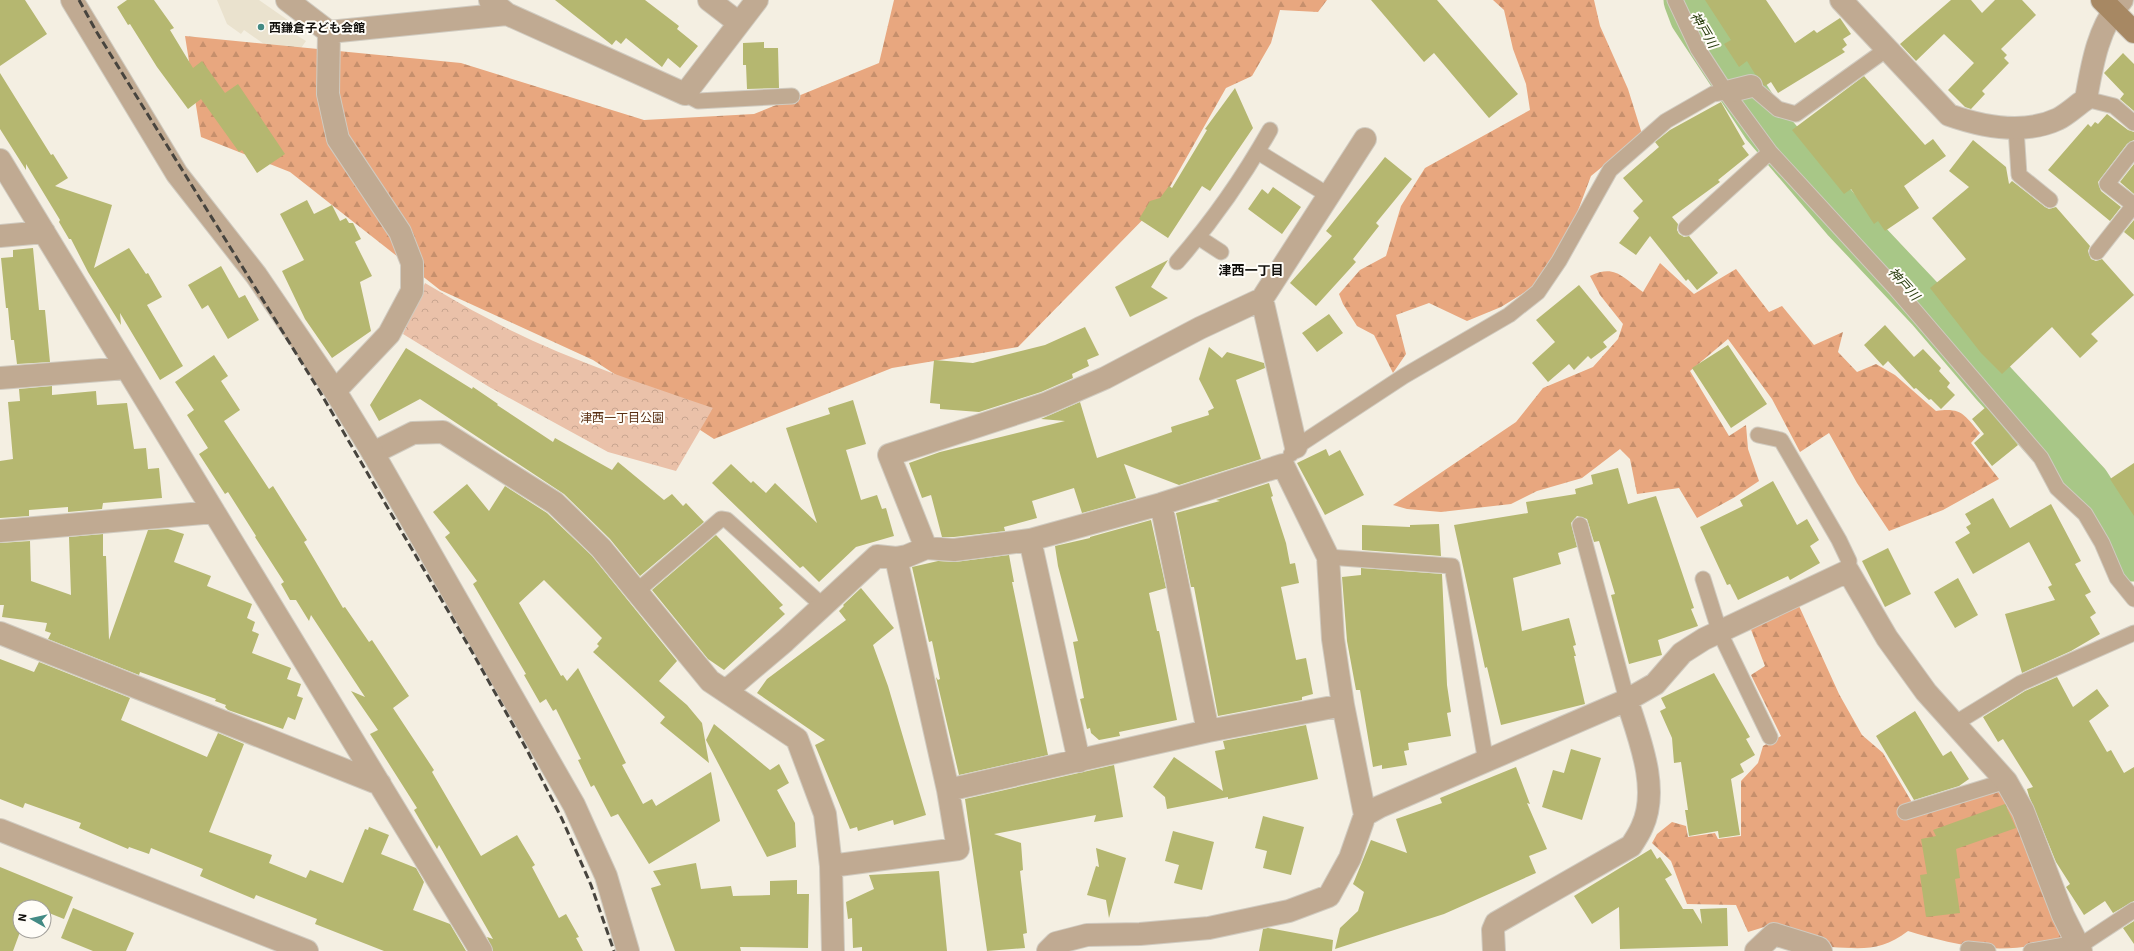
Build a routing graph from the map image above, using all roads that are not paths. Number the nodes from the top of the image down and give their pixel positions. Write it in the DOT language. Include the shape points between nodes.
graph roads {
  1 [pos="72,0"];
  2 [pos="287,0"];
  3 [pos="490,0"];
  4 [pos="709,0"];
  5 [pos="757,0"];
  6 [pos="1675,0"];
  7 [pos="1841,0"];
  8 [pos="2112,4"];
  9 [pos="506,14"];
  10 [pos="739,23"];
  11 [pos="329,32"];
  12 [pos="2134,32"];
  13 [pos="1887,49"];
  14 [pos="1736,90"];
  15 [pos="685,94"];
  16 [pos="792,96"];
  17 [pos="2086,99"];
  18 [pos="2134,123"];
  19 [pos="2016,128"];
  20 [pos="1270,130"];
  21 [pos="1365,139"];
  22 [pos="2134,149"];
  23 [pos="1258,152"];
  24 [pos="1770,152"];
  25 [pos="0,160"];
  26 [pos="1328,195"];
  27 [pos="2050,200"];
  28 [pos="2134,205"];
  29 [pos="1686,228"];
  30 [pos="44,232"];
  31 [pos="0,236"];
  32 [pos="1198,237"];
  33 [pos="1221,252"];
  34 [pos="2097,252"];
  35 [pos="1177,262"];
  36 [pos="1262,299"];
  37 [pos="126,368"];
  38 [pos="0,378"];
  39 [pos="335,391"];
  40 [pos="1758,435"];
  41 [pos="1296,447"];
  42 [pos="373,453"];
  43 [pos="1283,465"];
  44 [pos="1161,504"];
  45 [pos="214,512"];
  46 [pos="1580,525"];
  47 [pos="0,531"];
  48 [pos="1030,540"];
  49 [pos="926,548"];
  50 [pos="1328,557"];
  51 [pos="896,558"];
  52 [pos="1848,571"];
  53 [pos="1703,579"];
  54 [pos="637,591"];
  55 [pos="2134,599"];
  56 [pos="822,605"];
  57 [pos="0,633"];
  58 [pos="1720,633"];
  59 [pos="2134,633"];
  60 [pos="726,691"];
  61 [pos="1628,700"];
  62 [pos="1343,705"];
  63 [pos="1954,724"];
  64 [pos="1208,731"];
  65 [pos="1770,736"];
  66 [pos="1079,761"];
  67 [pos="1486,762"];
  68 [pos="2006,781"];
  69 [pos="380,784"];
  70 [pos="948,790"];
  71 [pos="1905,812"];
  72 [pos="1365,815"];
  73 [pos="0,830"];
  74 [pos="830,866"];
  75 [pos="2134,910"];
  76 [pos="2078,947"];
  77 [pos="1968,949"];
  78 [pos="307,951"];
  79 [pos="482,951"];
  80 [pos="628,951"];
  81 [pos="833,951"];
  82 [pos="1048,951"];
  83 [pos="1494,951"];
  84 [pos="1756,951"];
  85 [pos="1820,951"];
  86 [pos="1988,951"];
  87 [pos="2031,951"];
  1 -- 39 [label="street" via="177,174 256,275"];
  2 -- 11 [label="street"];
  3 -- 9 [label="street"];
  4 -- 10 [label="street"];
  5 -- 10 [label="street"];
  6 -- 14 [label="lane" via="1698,49"];
  7 -- 13 [label="street"];
  8 -- 12 [label="main road"];
  8 -- 17 [label="street" via="2094,55"];
  9 -- 11 [label="street"];
  9 -- 15 [label="street"];
  10 -- 15 [label="street"];
  11 -- 39 [label="street" via="328,94 338,139 400,232 412,263 412,291 389,334"];
  13 -- 14 [label="lane" via="1796,114 1778,109"];
  13 -- 19 [label="street" via="1949,115 1969,122"];
  14 -- 24 [label="lane"];
  14 -- 41 [label="lane" via="1713,94 1666,121 1610,170 1559,261 1538,292 1509,315 1404,376"];
  15 -- 16 [label="lane" via="698,101"];
  17 -- 18 [label="lane" via="2114,106"];
  17 -- 19 [label="street" via="2058,118"];
  19 -- 27 [label="lane" via="2019,175"];
  20 -- 23 [label="lane"];
  21 -- 26 [label="street"];
  22 -- 28 [label="lane" via="2107,184"];
  23 -- 26 [label="lane"];
  23 -- 32 [label="lane"];
  24 -- 29 [label="lane"];
  24 -- 55 [label="lane" via="1896,289 2041,458 2057,488 2085,514 2102,542 2117,578"];
  25 -- 30 [label="street"];
  26 -- 36 [label="street"];
  28 -- 34 [label="lane"];
  30 -- 31 [label="street"];
  30 -- 37 [label="street"];
  32 -- 33 [label="lane"];
  32 -- 35 [label="lane"];
  36 -- 41 [label="street"];
  36 -- 49 [label="street" via="1105,378 1045,404 889,455"];
  37 -- 38 [label="street"];
  37 -- 45 [label="street"];
  39 -- 42 [label="street"];
  40 -- 52 [label="lane" via="1781,440 1839,540 1849,560"];
  41 -- 43 [label="lane"];
  42 -- 54 [label="street" via="413,433 443,432 555,502 601,548"];
  42 -- 80 [label="street" via="574,805 606,876"];
  43 -- 44 [label="street"];
  43 -- 50 [label="street"];
  44 -- 48 [label="street"];
  44 -- 64 [label="street"];
  45 -- 47 [label="street"];
  45 -- 69 [label="street"];
  46 -- 61 [label="lane"];
  48 -- 49 [label="street" via="954,550"];
  48 -- 66 [label="street"];
  49 -- 51 [label="street"];
  50 -- 62 [label="street" via="1333,639"];
  50 -- 67 [label="lane" via="1452,566"];
  51 -- 56 [label="street" via="877,556"];
  51 -- 70 [label="street"];
  52 -- 58 [label="street"];
  52 -- 63 [label="street" via="1887,638 1926,692"];
  53 -- 58 [label="lane"];
  54 -- 56 [label="lane" via="721,519 727,520"];
  54 -- 60 [label="street" via="710,681"];
  56 -- 60 [label="street" via="785,641"];
  57 -- 69 [label="street"];
  58 -- 61 [label="street" via="1704,639 1682,653 1655,684"];
  58 -- 65 [label="lane"];
  59 -- 63 [label="lane" via="2021,683"];
  60 -- 74 [label="street" via="797,739 825,814"];
  61 -- 67 [label="street"];
  61 -- 83 [label="street" via="1648,771 1648,805 1643,826 1631,846 1496,923 1493,930"];
  62 -- 64 [label="street"];
  62 -- 72 [label="street"];
  63 -- 68 [label="street"];
  64 -- 66 [label="street"];
  66 -- 70 [label="street"];
  67 -- 72 [label="street"];
  68 -- 71 [label="lane"];
  68 -- 76 [label="street" via="2023,810 2048,878"];
  69 -- 79 [label="street"];
  70 -- 74 [label="street" via="958,849"];
  72 -- 82 [label="street" via="1350,858 1329,896 1289,912 1209,928 1140,934 1087,935 1056,943"];
  73 -- 78 [label="street"];
  74 -- 81 [label="street"];
  75 -- 76 [label="lane"];
  76 -- 87 [label="lane"];
  77 -- 86 [label="lane"];
  84 -- 85 [label="street" via="1774,934 1819,948"];
}
